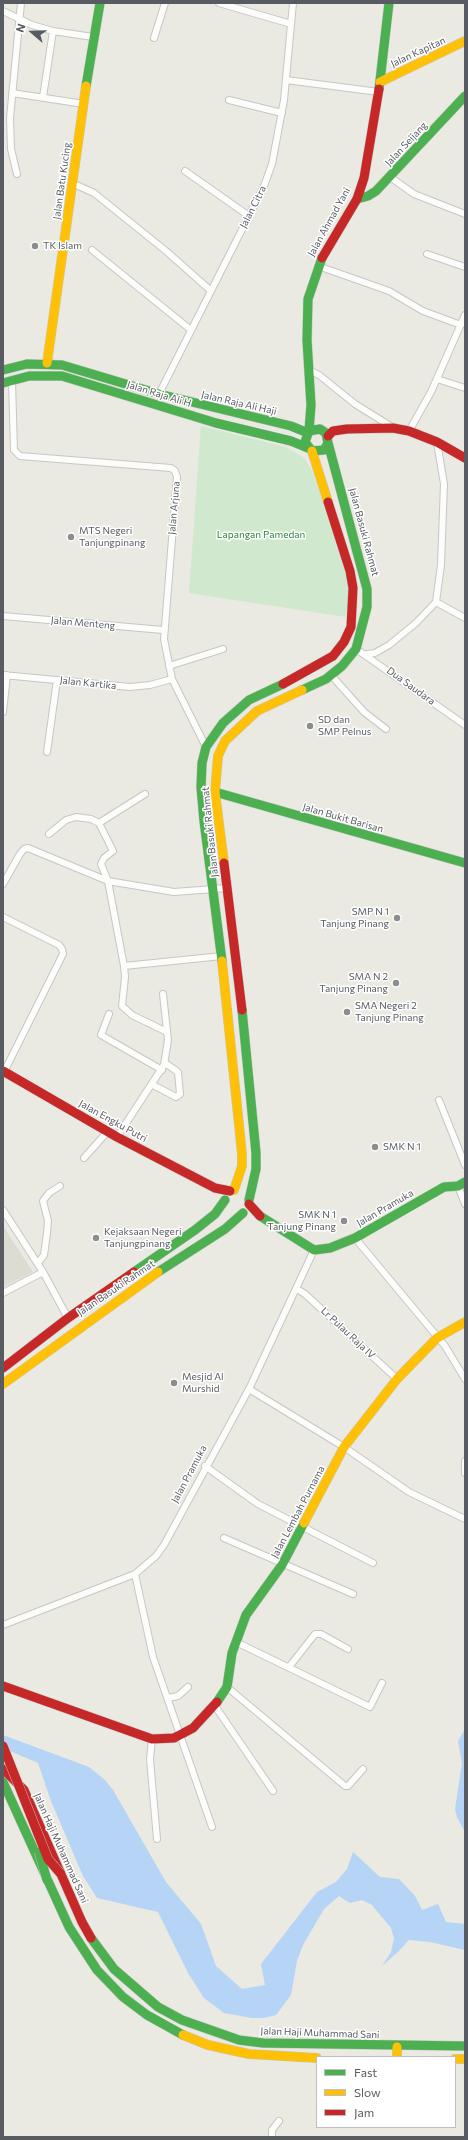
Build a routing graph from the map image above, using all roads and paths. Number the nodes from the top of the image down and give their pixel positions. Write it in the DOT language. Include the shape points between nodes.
graph roads {
  1 [pos="21,3"];
  2 [pos="100,3"];
  3 [pos="165,3"];
  4 [pos="219,3"];
  5 [pos="293,3"];
  6 [pos="389,3"];
  7 [pos="3,11"];
  8 [pos="21,19"];
  9 [pos="291,24"];
  10 [pos="53,31"];
  11 [pos="93,37"];
  12 [pos="154,38"];
  13 [pos="465,41"];
  14 [pos="286,80"];
  15 [pos="380,82"];
  16 [pos="12,92"];
  17 [pos="379,92"];
  18 [pos="465,96"];
  19 [pos="43,97"];
  20 [pos="229,100"];
  21 [pos="84,104"];
  22 [pos="282,113"];
  23 [pos="185,171"];
  24 [pos="17,174"];
  25 [pos="390,177"];
  26 [pos="72,183"];
  27 [pos="357,199"];
  28 [pos="465,214"];
  29 [pos="249,216"];
  30 [pos="92,250"];
  31 [pos="427,254"];
  32 [pos="318,266"];
  33 [pos="465,267"];
  34 [pos="210,290"];
  35 [pos="465,315"];
  36 [pos="461,325"];
  37 [pos="191,330"];
  38 [pos="47,363"];
  39 [pos="62,365"];
  40 [pos="3,370"];
  41 [pos="309,370"];
  42 [pos="62,376"];
  43 [pos="437,379"];
  44 [pos="8,382"];
  45 [pos="465,388"];
  46 [pos="159,394"];
  47 [pos="311,405"];
  48 [pos="393,428"];
  49 [pos="409,431"];
  50 [pos="309,432"];
  51 [pos="327,437"];
  52 [pos="437,442"];
  53 [pos="310,449"];
  54 [pos="465,458"];
  55 [pos="436,602"];
  56 [pos="3,616"];
  57 [pos="465,618"];
  58 [pos="163,630"];
  59 [pos="223,649"];
  60 [pos="356,649"];
  61 [pos="367,654"];
  62 [pos="169,666"];
  63 [pos="5,675"];
  64 [pos="331,675"];
  65 [pos="172,679"];
  66 [pos="294,679"];
  67 [pos="57,680"];
  68 [pos="299,691"];
  69 [pos="3,712"];
  70 [pos="465,725"];
  71 [pos="386,729"];
  72 [pos="206,746"];
  73 [pos="47,752"];
  74 [pos="215,792"];
  75 [pos="145,794"];
  76 [pos="98,823"];
  77 [pos="49,834"];
  78 [pos="465,863"];
  79 [pos="108,881"];
  80 [pos="3,884"];
  81 [pos="227,888"];
  82 [pos="213,890"];
  83 [pos="3,917"];
  84 [pos="222,956"];
  85 [pos="124,966"];
  86 [pos="163,994"];
  87 [pos="109,1014"];
  88 [pos="167,1032"];
  89 [pos="165,1063"];
  90 [pos="162,1070"];
  91 [pos="4,1071"];
  92 [pos="153,1085"];
  93 [pos="439,1100"];
  94 [pos="108,1131"];
  95 [pos="117,1137"];
  96 [pos="84,1158"];
  97 [pos="465,1165"];
  98 [pos="461,1184"];
  99 [pos="60,1186"];
  100 [pos="229,1195"];
  101 [pos="465,1204"];
  102 [pos="247,1207"];
  103 [pos="3,1210"];
  104 [pos="355,1238"];
  105 [pos="314,1250"];
  106 [pos="38,1263"];
  107 [pos="43,1272"];
  108 [pos="297,1289"];
  109 [pos="3,1293"];
  110 [pos="68,1318"];
  111 [pos="465,1322"];
  112 [pos="436,1338"];
  113 [pos="11,1362"];
  114 [pos="3,1368"];
  115 [pos="19,1372"];
  116 [pos="397,1379"];
  117 [pos="465,1379"];
  118 [pos="3,1384"];
  119 [pos="249,1389"];
  120 [pos="344,1447"];
  121 [pos="465,1461"];
  122 [pos="206,1466"];
  123 [pos="465,1473"];
  124 [pos="465,1519"];
  125 [pos="302,1528"];
  126 [pos="224,1538"];
  127 [pos="372,1563"];
  128 [pos="282,1565"];
  129 [pos="135,1574"];
  130 [pos="353,1594"];
  131 [pos="3,1626"];
  132 [pos="236,1642"];
  133 [pos="348,1649"];
  134 [pos="289,1667"];
  135 [pos="382,1683"];
  136 [pos="3,1686"];
  137 [pos="188,1687"];
  138 [pos="226,1687"];
  139 [pos="168,1698"];
  140 [pos="215,1706"];
  141 [pos="180,1734"];
  142 [pos="152,1739"];
  143 [pos="3,1746"];
  144 [pos="3,1763"];
  145 [pos="3,1769"];
  146 [pos="363,1769"];
  147 [pos="3,1782"];
  148 [pos="273,1790"];
  149 [pos="212,1827"];
  150 [pos="157,1839"];
  151 [pos="60,1873"];
  152 [pos="46,1880"];
  153 [pos="465,2046"];
  154 [pos="396,2047"];
  155 [pos="397,2056"];
  156 [pos="316,2058"];
  157 [pos="278,2121"];
  158 [pos="272,2137"];
  1 -- 8 [label="street"];
  2 -- 11 [label="main road, Jalan Batu Kucing"];
  3 -- 12 [label="street"];
  4 -- 9 [label="street"];
  5 -- 9 [label="street, Jalan Citra"];
  6 -- 15 [label="main road, Jalan Ahmad Yani"];
  7 -- 8 [label="street"];
  8 -- 10 [label="street"];
  8 -- 16 [label="street"];
  9 -- 14 [label="street, Jalan Citra"];
  10 -- 11 [label="street"];
  10 -- 19 [label="street"];
  11 -- 21 [label="main road, Jalan Batu Kucing"];
  13 -- 15 [label="main road, Jalan Kapitan"];
  14 -- 17 [label="street"];
  14 -- 22 [label="street, Jalan Citra"];
  15 -- 17 [label="main road, Jalan Ahmad Yani"];
  16 -- 19 [label="street"];
  16 -- 24 [label="street" via="10,134"];
  17 -- 27 [label="main road, Jalan Ahmad Yani" via="370,156"];
  18 -- 25 [label="main road, Jalan Seijang"];
  19 -- 21 [label="street"];
  20 -- 22 [label="street"];
  21 -- 26 [label="main road, Jalan Batu Kucing"];
  22 -- 29 [label="street, Jalan Citra" via="272,164"];
  23 -- 29 [label="street"];
  25 -- 27 [label="main road, Jalan Seijang" via="376,191"];
  25 -- 28 [label="street" via="414,194"];
  26 -- 34 [label="street" via="94,193"];
  26 -- 38 [label="main road, Jalan Batu Kucing"];
  27 -- 32 [label="main road, Jalan Ahmad Yani"];
  29 -- 34 [label="street, Jalan Citra"];
  30 -- 37 [label="street"];
  31 -- 33 [label="street"];
  32 -- 36 [label="street" via="390,292 423,311"];
  32 -- 41 [label="main road, Jalan Ahmad Yani" via="308,300"];
  34 -- 37 [label="street, Jalan Citra"];
  35 -- 36 [label="street"];
  36 -- 43 [label="street"];
  37 -- 46 [label="street, Jalan Citra"];
  38 -- 39 [label="main road, Jalan Raja Ali Haji"];
  38 -- 40 [label="main road, Jalan Raja Ali Haji" via="27,364"];
  39 -- 42 [label="main road"];
  39 -- 46 [label="main road, Jalan Raja Ali Haji"];
  41 -- 47 [label="main road, Jalan Ahmad Yani"];
  41 -- 48 [label="street"];
  42 -- 44 [label="main road, Jalan Raja Ali H" via="46,374"];
  42 -- 53 [label="main road, Jalan Raja Ali H" via="216,423 291,441"];
  43 -- 45 [label="street"];
  43 -- 49 [label="street"];
  44 -- 58 [label="street, Jalan Arjuna" via="14,450 20,456 171,468 176,471"];
  46 -- 50 [label="main road, Jalan Raja Ali Haji"];
  47 -- 50 [label="main road, Jalan Ahmad Yani"];
  47 -- 51 [label="main road, Jalan Ahmad Yani"];
  48 -- 49 [label="main road"];
  48 -- 51 [label="main road" via="347,429 333,431"];
  49 -- 52 [label="main road"];
  50 -- 51 [label="main road" via="320,429"];
  50 -- 53 [label="main road" via="306,442"];
  51 -- 53 [label="main road" via="324,450"];
  51 -- 60 [label="main road, Jalan Basuki Rahmat" via="367,589 367,607"];
  52 -- 54 [label="main road"];
  52 -- 55 [label="street" via="444,484 441,565"];
  53 -- 66 [label="main road, Jalan Basuki Rahmat" via="350,571 354,604 351,627 333,656"];
  55 -- 57 [label="street"];
  55 -- 61 [label="street" via="389,646 376,653"];
  56 -- 58 [label="street, Jalan Menteng"];
  58 -- 62 [label="street, Jalan Arjuna"];
  59 -- 62 [label="street"];
  60 -- 61 [label="street, Dua Saudara"];
  60 -- 64 [label="main road, Jalan Basuki Rahmat"];
  61 -- 70 [label="street, Dua Saudara"];
  62 -- 65 [label="street, Jalan Arjuna"];
  63 -- 67 [label="street, Jalan Kartika"];
  63 -- 69 [label="street"];
  64 -- 68 [label="main road, Jalan Basuki Rahmat"];
  64 -- 71 [label="street" via="364,712"];
  65 -- 67 [label="street, Jalan Kartika" via="130,687"];
  65 -- 72 [label="street, Jalan Arjuna"];
  66 -- 68 [label="main road"];
  66 -- 72 [label="main road, Jalan Basuki Rahmat" via="249,700 215,731"];
  67 -- 73 [label="street"];
  68 -- 74 [label="main road, Jalan Basuki Rahmat" via="257,711 225,741 218,756"];
  72 -- 82 [label="main road, Jalan Basuki Rahmat" via="201,787"];
  74 -- 78 [label="main road, Jalan Bukit Barisan"];
  74 -- 81 [label="main road, Jalan Basuki Rahmat"];
  75 -- 76 [label="street"];
  76 -- 77 [label="street" via="76,816 66,820"];
  76 -- 79 [label="street" via="113,852 101,861"];
  79 -- 80 [label="street" via="28,848 20,854"];
  79 -- 82 [label="street" via="165,892"];
  79 -- 85 [label="street"];
  81 -- 82 [label="street"];
  81 -- 102 [label="main road, Jalan Basuki Rahmat" via="256,1153 256,1169"];
  82 -- 84 [label="main road, Jalan Basuki Rahmat"];
  83 -- 91 [label="street" via="59,945 63,954"];
  84 -- 85 [label="street"];
  84 -- 100 [label="main road, Jalan Basuki Rahmat" via="242,1154 242,1166"];
  85 -- 88 [label="street" via="122,1006 132,1015"];
  86 -- 88 [label="street"];
  87 -- 90 [label="street" via="101,1035"];
  88 -- 89 [label="street" via="168,1050"];
  89 -- 90 [label="street"];
  89 -- 92 [label="street" via="178,1072 180,1094 176,1097"];
  90 -- 92 [label="street"];
  91 -- 94 [label="main road, Jalan Engku Putri"];
  92 -- 95 [label="street"];
  93 -- 97 [label="street"];
  94 -- 95 [label="main road, Jalan Engku Putri"];
  94 -- 96 [label="street"];
  95 -- 100 [label="main road, Jalan Engku Putri"];
  98 -- 101 [label="street"];
  98 -- 104 [label="main road, Jalan Pramuka" via="444,1187"];
  99 -- 106 [label="street" via="49,1193 43,1201 48,1221 44,1255"];
  100 -- 102 [label="main road" via="243,1191"];
  100 -- 102 [label="main road" via="230,1212"];
  100 -- 110 [label="main road, Jalan Basuki Rahmat" via="215,1214 195,1230"];
  102 -- 105 [label="main road"];
  102 -- 115 [label="main road, Jalan Basuki Rahmat" via="225,1229 142,1283"];
  103 -- 106 [label="street"];
  104 -- 105 [label="main road, Jalan Pramuka" via="330,1248"];
  104 -- 112 [label="street"];
  105 -- 108 [label="street, Jalan Pramuka"];
  106 -- 107 [label="street"];
  107 -- 109 [label="street"];
  107 -- 110 [label="street"];
  108 -- 116 [label="street, Lr Pulau Raja IV"];
  108 -- 119 [label="street, Jalan Pramuka"];
  110 -- 113 [label="main road, Jalan Basuki Rahmat"];
  111 -- 112 [label="main road, Jalan Lembah Purnama"];
  112 -- 116 [label="main road, Jalan Lembah Purnama"];
  112 -- 117 [label="street" via="445,1346"];
  113 -- 114 [label="main road, Jalan Basuki Rahmat"];
  113 -- 115 [label="main road"];
  115 -- 118 [label="main road, Jalan Basuki Rahmat"];
  116 -- 120 [label="main road, Jalan Lembah Purnama"];
  119 -- 120 [label="street"];
  119 -- 122 [label="street, Jalan Pramuka"];
  120 -- 124 [label="street" via="410,1492"];
  120 -- 125 [label="main road, Jalan Lembah Purnama"];
  121 -- 123 [label="street"];
  122 -- 125 [label="street" via="258,1504"];
  122 -- 129 [label="street, Jalan Pramuka" via="164,1545 146,1566"];
  125 -- 127 [label="street"];
  125 -- 128 [label="main road, Jalan Lembah Purnama"];
  126 -- 128 [label="street"];
  128 -- 130 [label="street"];
  128 -- 132 [label="main road, Jalan Lembah Purnama" via="255,1600 240,1628"];
  129 -- 131 [label="street, Jalan Pramuka"];
  129 -- 139 [label="street" via="153,1657"];
  132 -- 134 [label="street"];
  132 -- 138 [label="main road, Jalan Lembah Purnama"];
  133 -- 134 [label="street" via="321,1634 315,1634"];
  134 -- 135 [label="street" via="370,1707"];
  136 -- 142 [label="main road, Jalan Lembah Purnama"];
  137 -- 139 [label="street" via="178,1696"];
  138 -- 140 [label="main road, Jalan Lembah Purnama"];
  138 -- 146 [label="street" via="345,1786 348,1786"];
  139 -- 141 [label="street"];
  140 -- 141 [label="main road, Jalan Lembah Purnama" via="193,1728"];
  140 -- 148 [label="street"];
  141 -- 142 [label="main road, Jalan Lembah Purnama" via="174,1738"];
  141 -- 149 [label="street"];
  142 -- 150 [label="street" via="150,1759"];
  143 -- 151 [label="main road, bridge" via="48,1859"];
  144 -- 152 [label="main road, bridge" via="43,1862"];
  145 -- 151 [label="main road, Jalan Haji Muhammad Sani" via="24,1790"];
  147 -- 152 [label="main road"];
  151 -- 154 [label="main road, Jalan Haji Muhammad Sani" via="82,1922 114,1969 158,2007 182,2020 239,2040"];
  152 -- 156 [label="main road" via="69,1927 98,1970 123,1997 147,2015 177,2032 208,2045 249,2054"];
  153 -- 154 [label="main road, Jalan Haji Muhammad Sani"];
  154 -- 155 [label="main road"];
  157 -- 158 [label="street" via="272,2130"];
}
